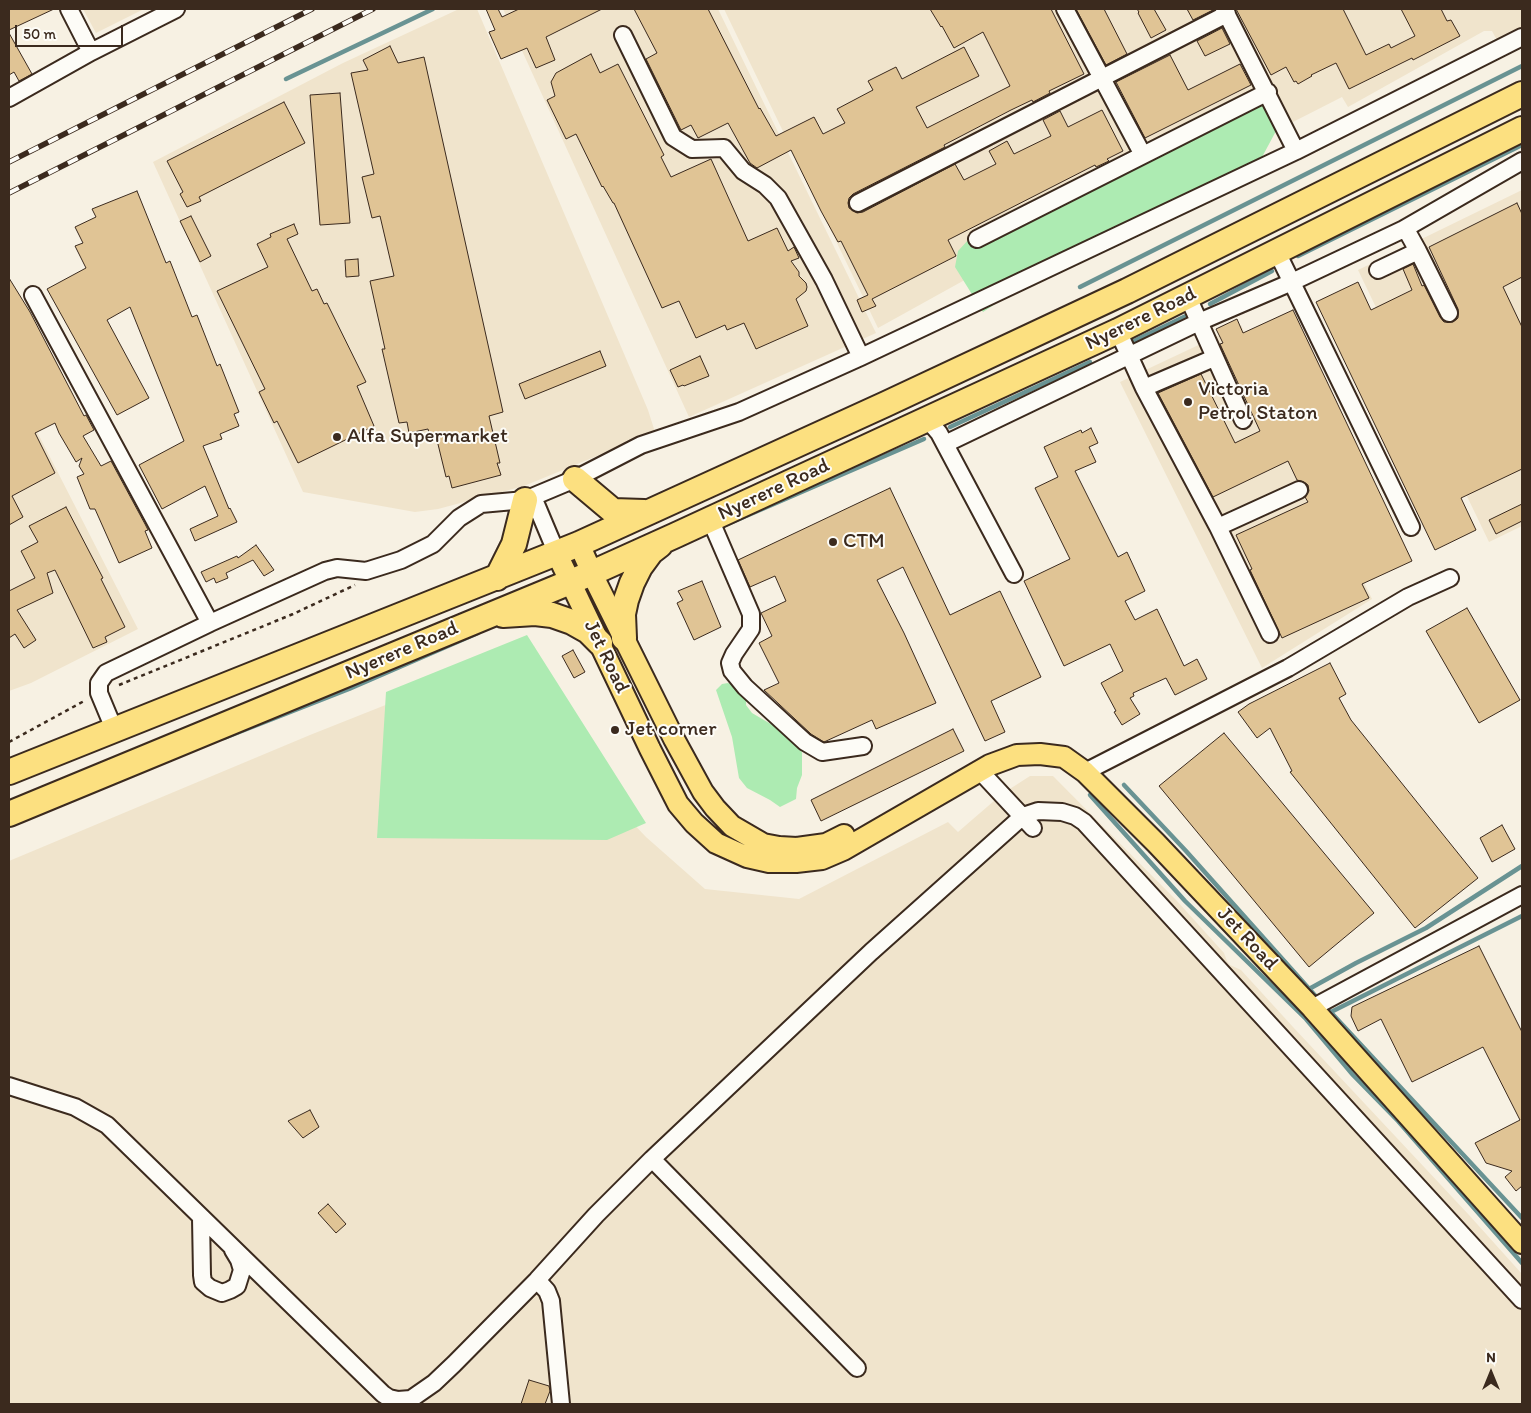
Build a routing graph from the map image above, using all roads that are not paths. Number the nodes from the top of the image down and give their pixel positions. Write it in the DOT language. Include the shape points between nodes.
graph roads {
  1 [pos="69,9"];
  2 [pos="176,9"];
  3 [pos="1065,9"];
  4 [pos="1226,11"];
  5 [pos="623,35"];
  6 [pos="1522,37"];
  7 [pos="92,52"];
  8 [pos="1102,78"];
  9 [pos="1268,92"];
  10 [pos="1522,94"];
  11 [pos="9,98"];
  12 [pos="1514,133"];
  13 [pos="1296,150"];
  14 [pos="1143,155"];
  15 [pos="1521,164"];
  16 [pos="858,203"];
  17 [pos="1404,229"];
  18 [pos="977,239"];
  19 [pos="1418,251"];
  20 [pos="1277,252"];
  21 [pos="1378,270"];
  22 [pos="1292,282"];
  23 [pos="33,295"];
  24 [pos="1188,297"];
  25 [pos="1449,313"];
  26 [pos="1199,322"];
  27 [pos="1118,331"];
  28 [pos="861,357"];
  29 [pos="1130,357"];
  30 [pos="1214,358"];
  31 [pos="1144,388"];
  32 [pos="927,419"];
  33 [pos="1243,420"];
  34 [pos="945,444"];
  35 [pos="575,479"];
  36 [pos="1299,490"];
  37 [pos="529,499"];
  38 [pos="652,512"];
  39 [pos="710,519"];
  40 [pos="1218,527"];
  41 [pos="1411,527"];
  42 [pos="674,536"];
  43 [pos="576,537"];
  44 [pos="557,554"];
  45 [pos="592,573"];
  46 [pos="1014,574"];
  47 [pos="497,578"];
  48 [pos="1450,578"];
  49 [pos="570,581"];
  50 [pos="478,619"];
  51 [pos="210,623"];
  52 [pos="1270,634"];
  53 [pos="624,638"];
  54 [pos="600,643"];
  55 [pos="114,729"];
  56 [pos="863,746"];
  57 [pos="980,771"];
  58 [pos="9,772"];
  59 [pos="1085,772"];
  60 [pos="924,803"];
  61 [pos="9,814"];
  62 [pos="1028,822"];
  63 [pos="1522,895"];
  64 [pos="1312,1008"];
  65 [pos="9,1086"];
  66 [pos="652,1159"];
  67 [pos="201,1218"];
  68 [pos="1522,1243"];
  69 [pos="230,1244"];
  70 [pos="537,1280"];
  71 [pos="1522,1300"];
  72 [pos="857,1368"];
  73 [pos="561,1404"];
  1 -- 7 [label="street"];
  2 -- 7 [label="street"];
  3 -- 8 [label="street"];
  4 -- 8 [label="street"];
  4 -- 9 [label="street"];
  5 -- 28 [label="street" via="673,137 692,149 724,148 743,171 766,184 778,198 824,280"];
  6 -- 13 [label="street"];
  7 -- 11 [label="street"];
  8 -- 14 [label="street"];
  8 -- 16 [label="street"];
  9 -- 13 [label="street"];
  9 -- 14 [label="street"];
  10 -- 38 [label="highway, Nyerere Road" via="1127,292"];
  12 -- 15 [label="street"];
  12 -- 20 [label="highway, Nyerere Road"];
  13 -- 28 [label="street"];
  14 -- 18 [label="street"];
  15 -- 17 [label="street"];
  17 -- 19 [label="street"];
  17 -- 22 [label="street"];
  19 -- 21 [label="street"];
  19 -- 25 [label="street"];
  20 -- 22 [label="street"];
  20 -- 24 [label="highway, Nyerere Road"];
  22 -- 26 [label="street"];
  22 -- 41 [label="street"];
  23 -- 51 [label="street"];
  24 -- 26 [label="street"];
  24 -- 27 [label="highway, Nyerere Road"];
  26 -- 29 [label="street"];
  26 -- 30 [label="street"];
  27 -- 29 [label="street"];
  27 -- 32 [label="highway, Nyerere Road"];
  28 -- 35 [label="street" via="739,412 641,445"];
  29 -- 31 [label="street"];
  29 -- 34 [label="street"];
  30 -- 31 [label="street"];
  30 -- 33 [label="street"];
  31 -- 40 [label="street"];
  32 -- 34 [label="street"];
  32 -- 39 [label="highway, Nyerere Road"];
  34 -- 46 [label="street"];
  35 -- 37 [label="street"];
  35 -- 38 [label="highway" via="613,511"];
  36 -- 40 [label="street"];
  37 -- 44 [label="street, Jet Road"];
  37 -- 47 [label="highway" via="514,544"];
  37 -- 51 [label="street" via="481,504 459,518 433,544 401,560 366,571 338,568 325,571"];
  38 -- 43 [label="highway, Nyerere Road"];
  39 -- 42 [label="highway, Nyerere Road"];
  39 -- 56 [label="street" via="751,614 751,629 734,654 730,663 732,671 798,736 822,752"];
  40 -- 52 [label="street"];
  42 -- 45 [label="highway, Nyerere Road"];
  42 -- 53 [label="highway" via="651,552 632,582 623,614"];
  43 -- 44 [label="highway, Nyerere Road"];
  43 -- 45 [label="main road, Jet Road"];
  44 -- 47 [label="highway, Nyerere Road"];
  44 -- 49 [label="main road, Jet Road"];
  45 -- 49 [label="highway, Nyerere Road"];
  45 -- 53 [label="main road, Jet Road"];
  47 -- 55 [label="highway, Nyerere Road"];
  48 -- 59 [label="street" via="1408,597 1288,668"];
  49 -- 50 [label="highway, Nyerere Road"];
  49 -- 54 [label="main road, Jet Road"];
  50 -- 54 [label="highway" via="508,614 552,615 572,622"];
  50 -- 61 [label="highway, Nyerere Road"];
  51 -- 55 [label="street" via="106,673 99,683 99,693"];
  53 -- 60 [label="main road, Jet Road" via="703,792 732,826 763,844 797,848 826,844 888,814"];
  54 -- 60 [label="main road, Jet Road" via="678,804 716,843 747,857 769,862 822,859"];
  55 -- 58 [label="highway, Nyerere Road"];
  57 -- 59 [label="main road, Jet Road" via="1017,755 1040,754 1064,757"];
  57 -- 60 [label="main road, Jet Road"];
  57 -- 62 [label="street"];
  59 -- 64 [label="main road, Jet Road"];
  62 -- 66 [label="street" via="871,952"];
  62 -- 71 [label="street" via="1038,811 1051,810 1075,816 1084,822"];
  63 -- 64 [label="street"];
  64 -- 68 [label="main road, Jet Road"];
  65 -- 67 [label="street" via="75,1108 107,1125"];
  66 -- 70 [label="street"];
  66 -- 72 [label="street"];
  67 -- 69 [label="street"];
  67 -- 69 [label="street" via="204,1282 222,1293 237,1286 242,1270"];
  69 -- 70 [label="street" via="383,1394 398,1400 412,1399 434,1383"];
  70 -- 73 [label="street" via="551,1301"];
}
